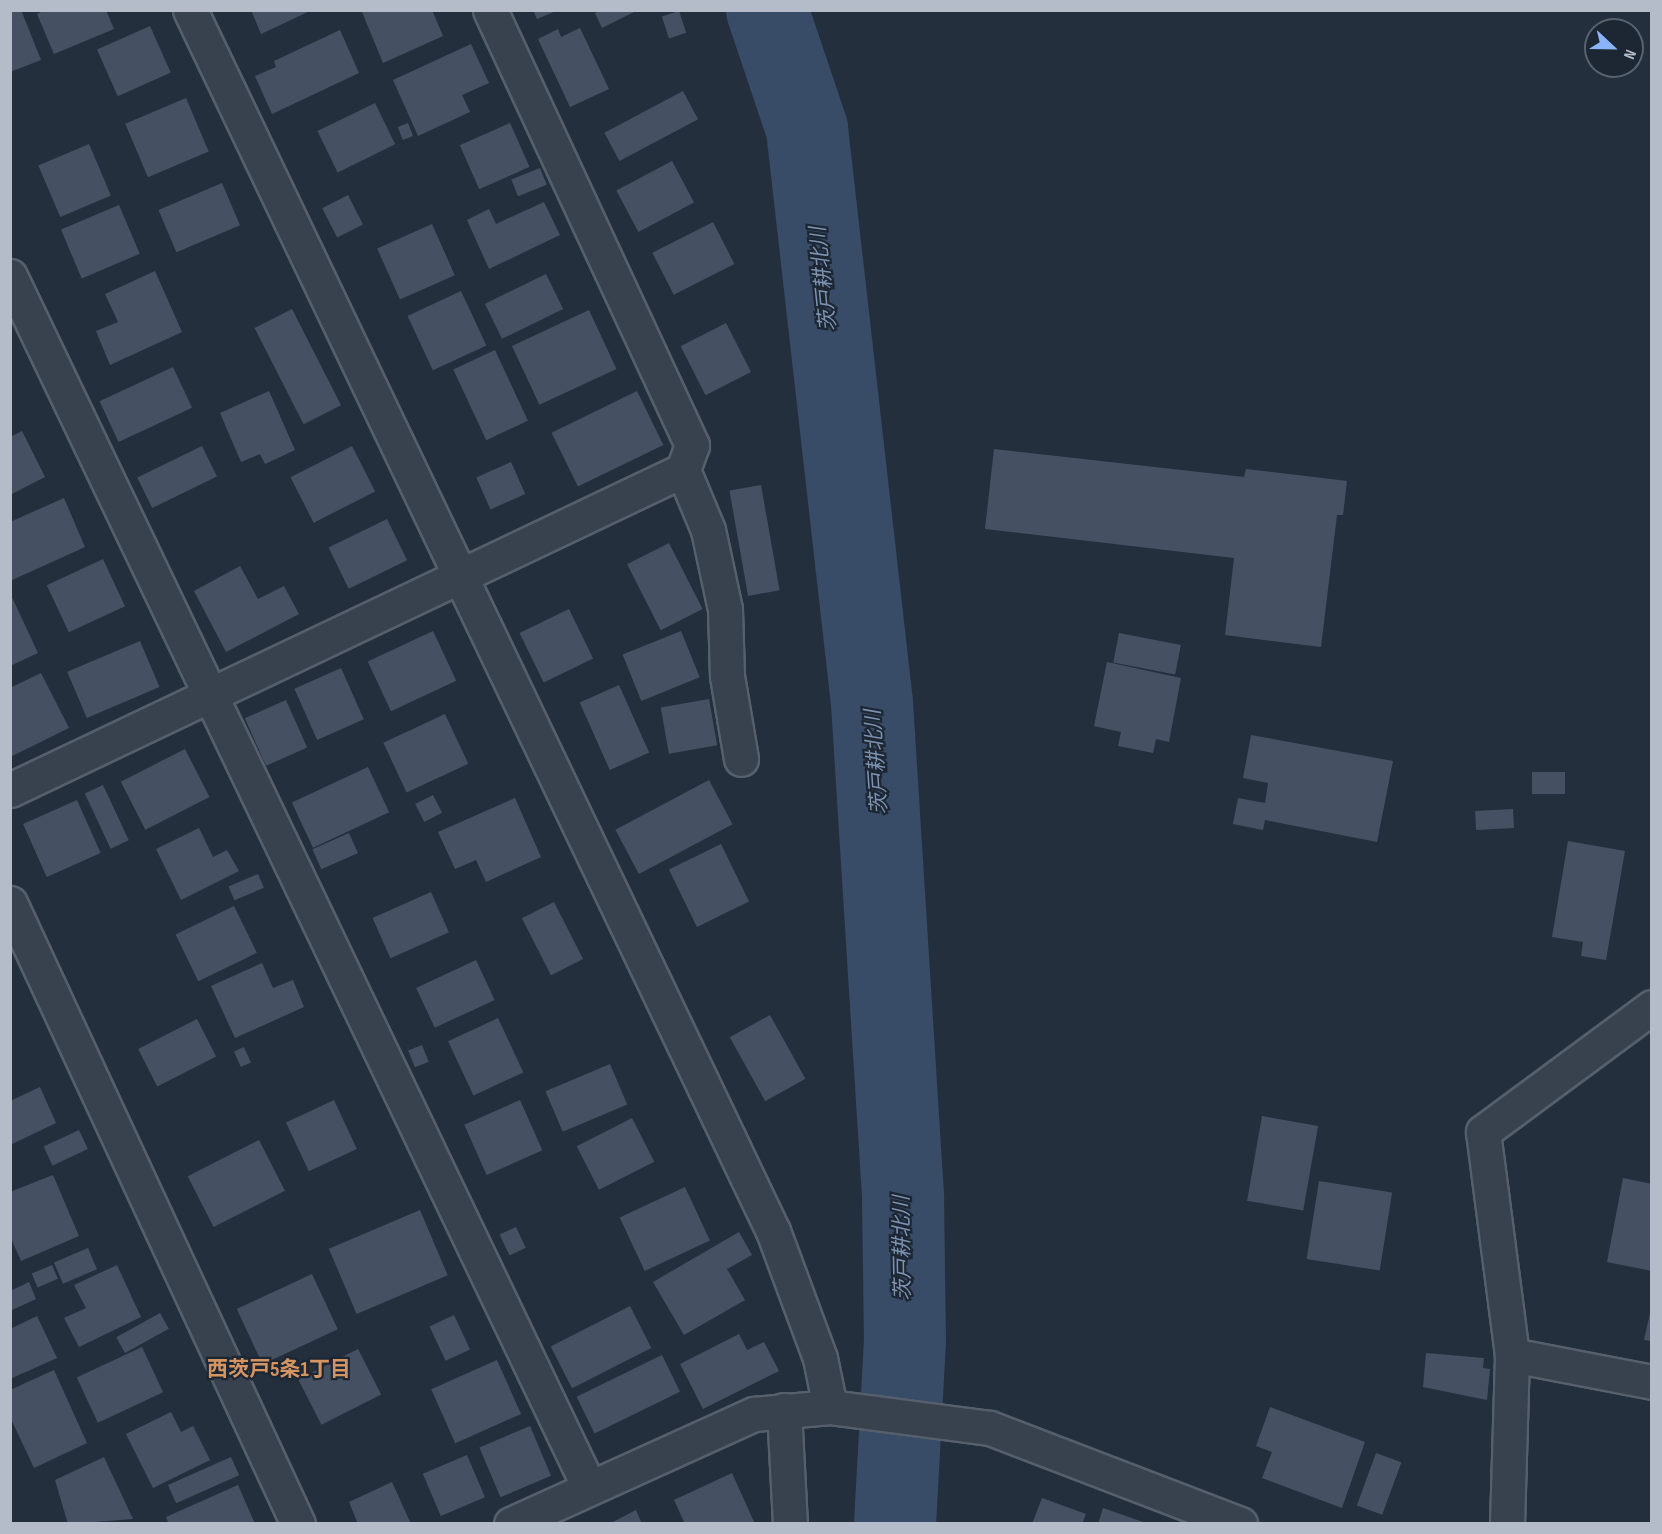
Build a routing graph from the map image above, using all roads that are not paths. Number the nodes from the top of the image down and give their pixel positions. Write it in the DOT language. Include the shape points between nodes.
graph roads {
  1 [pos="190,10"];
  2 [pos="490,10"];
  3 [pos="10,276"];
  4 [pos="683,470"];
  5 [pos="458,575"];
  6 [pos="209,695"];
  7 [pos="741,759"];
  8 [pos="10,790"];
  9 [pos="10,903"];
  10 [pos="1652,1007"];
  11 [pos="1512,1355"];
  12 [pos="1652,1382"];
  13 [pos="843,1407"];
  14 [pos="784,1410"];
  15 [pos="588,1485"];
  16 [pos="298,1524"];
  17 [pos="511,1524"];
  18 [pos="790,1524"];
  19 [pos="1240,1524"];
  20 [pos="1507,1524"];
  1 -- 5 [label="street"];
  2 -- 4 [label="street" via="692,445"];
  3 -- 6 [label="street"];
  4 -- 5 [label="street"];
  4 -- 7 [label="street" via="708,530 725,609 727,676"];
  5 -- 6 [label="street"];
  5 -- 13 [label="street" via="773,1231 820,1358"];
  6 -- 8 [label="street"];
  6 -- 15 [label="street"];
  9 -- 16 [label="street"];
  10 -- 11 [label="street" via="1483,1132"];
  11 -- 12 [label="street"];
  11 -- 20 [label="street"];
  13 -- 14 [label="street"];
  13 -- 19 [label="street" via="966,1422"];
  14 -- 15 [label="street" via="754,1414"];
  14 -- 18 [label="street"];
  15 -- 17 [label="street"];
}
